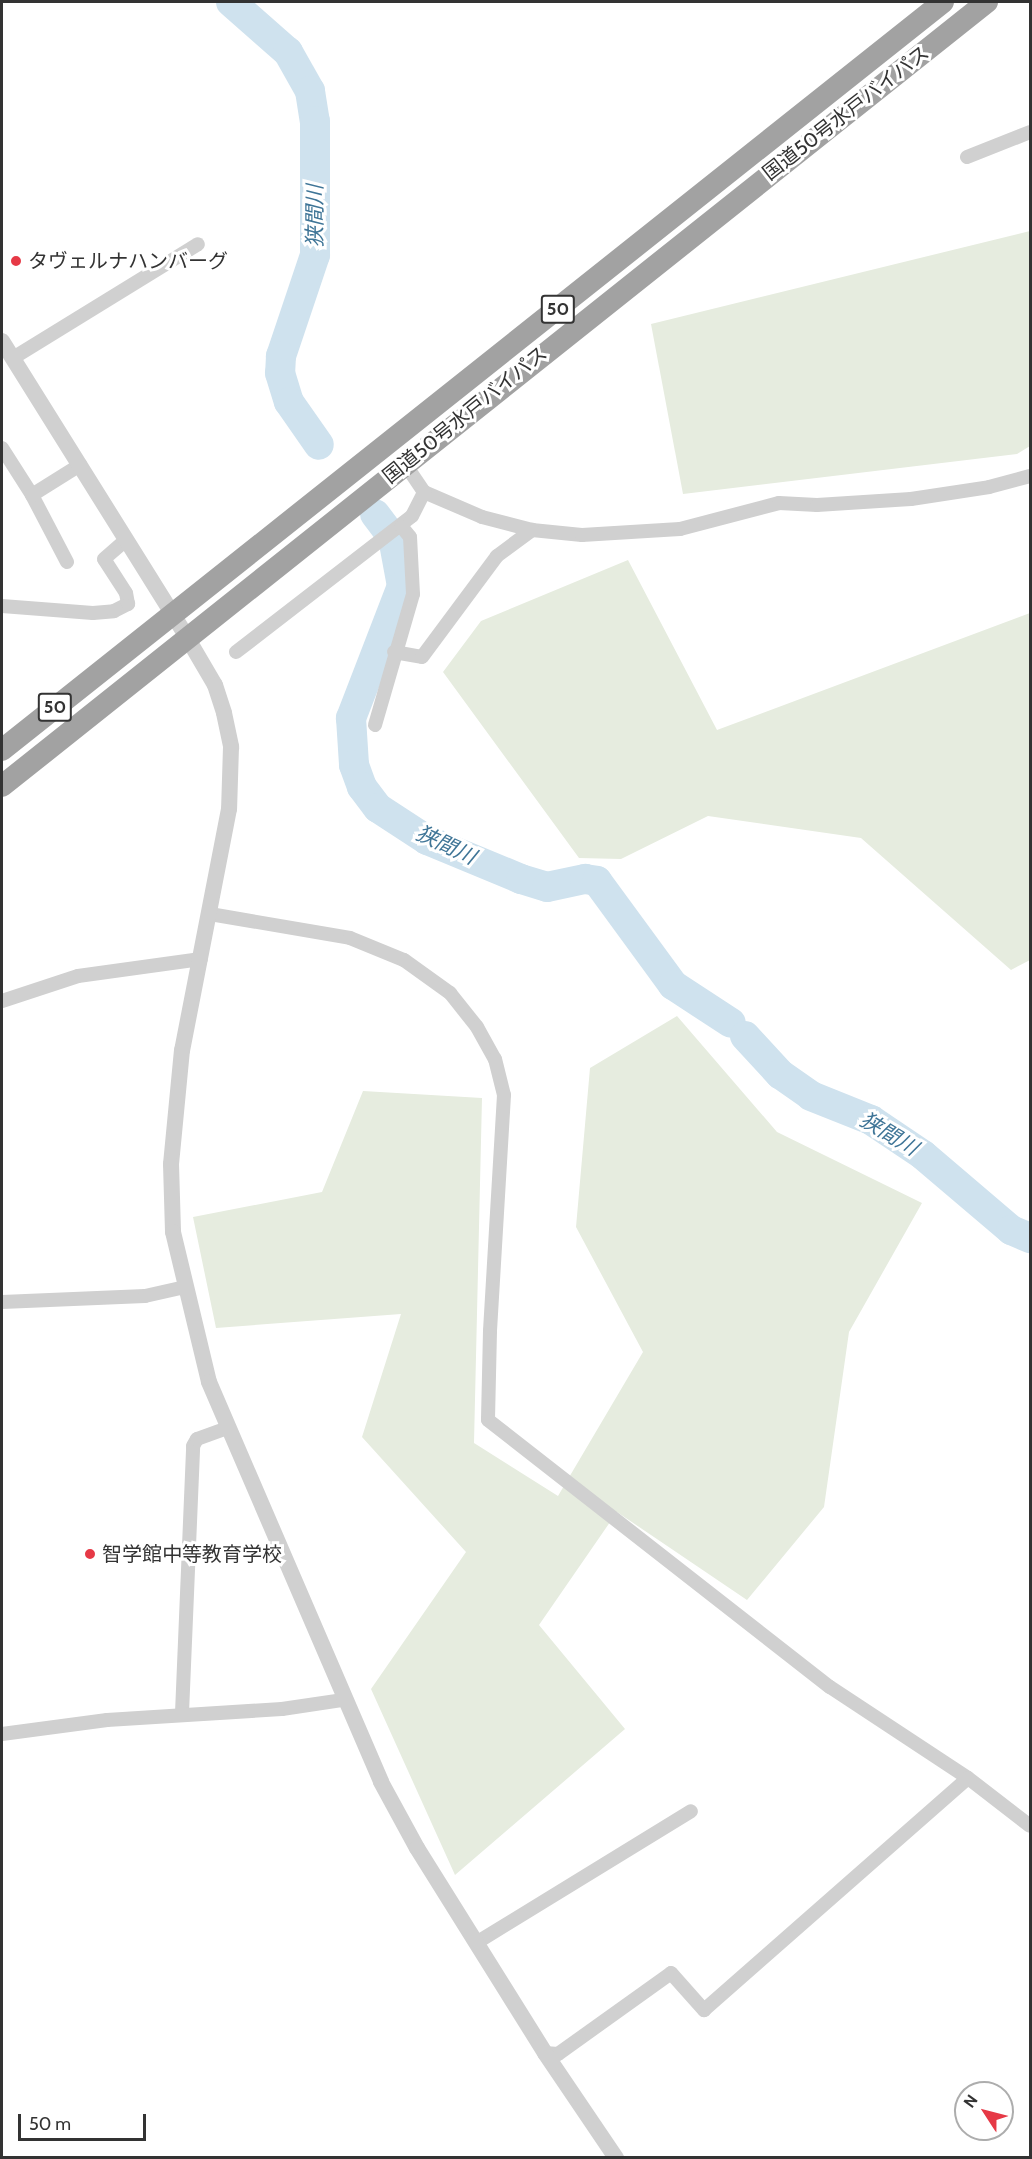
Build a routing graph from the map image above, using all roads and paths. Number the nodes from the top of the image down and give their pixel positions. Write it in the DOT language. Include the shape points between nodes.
graph roads {
  1 [pos="943,2"];
  2 [pos="987,2"];
  3 [pos="1030,132"];
  4 [pos="967,157"];
  5 [pos="198,244"];
  6 [pos="2,341"];
  7 [pos="13,358"];
  8 [pos="2,448"];
  9 [pos="405,464"];
  10 [pos="80,465"];
  11 [pos="1030,476"];
  12 [pos="424,492"];
  13 [pos="32,495"];
  14 [pos="402,527"];
  15 [pos="532,530"];
  16 [pos="125,541"];
  17 [pos="67,562"];
  18 [pos="2,606"];
  19 [pos="170,614"];
  20 [pos="188,639"];
  21 [pos="236,652"];
  22 [pos="394,652"];
  23 [pos="375,724"];
  24 [pos="2,750"];
  25 [pos="2,786"];
  26 [pos="210,914"];
  27 [pos="201,959"];
  28 [pos="2,1001"];
  29 [pos="185,1287"];
  30 [pos="2,1302"];
  31 [pos="228,1428"];
  32 [pos="343,1700"];
  33 [pos="182,1713"];
  34 [pos="2,1734"];
  35 [pos="968,1778"];
  36 [pos="691,1811"];
  37 [pos="1030,1826"];
  38 [pos="476,1943"];
  39 [pos="545,2053"];
  40 [pos="616,2157"];
  1 -- 19 [label="highway, 国道50号水戸バイパス / 50"];
  2 -- 9 [label="highway, 国道50号水戸バイパス / 50"];
  3 -- 4 [label="street"];
  5 -- 7 [label="street"];
  6 -- 7 [label="street"];
  7 -- 10 [label="street"];
  8 -- 13 [label="street"];
  9 -- 12 [label="street"];
  9 -- 20 [label="highway, 国道50号水戸バイパス / 50"];
  10 -- 13 [label="street"];
  10 -- 16 [label="street"];
  11 -- 15 [label="street" via="989,487 910,499 817,505 779,503 680,529 582,535"];
  12 -- 14 [label="street" via="419,506"];
  12 -- 15 [label="street" via="482,517"];
  13 -- 17 [label="street"];
  14 -- 21 [label="street"];
  14 -- 22 [label="street" via="410,537 413,594"];
  15 -- 22 [label="street" via="497,556 422,657"];
  16 -- 18 [label="street" via="104,559 128,604 114,611 93,613"];
  16 -- 19 [label="street"];
  19 -- 20 [label="street"];
  19 -- 24 [label="highway, 国道50号水戸バイパス / 50"];
  20 -- 25 [label="highway, 国道50号水戸バイパス / 50"];
  20 -- 26 [label="street" via="215,685 231,747 229,809"];
  22 -- 23 [label="street"];
  26 -- 27 [label="street"];
  26 -- 35 [label="street" via="374,945 404,960 450,993 477,1027 495,1059 504,1095 488,1420 830,1687"];
  27 -- 28 [label="street" via="78,976"];
  27 -- 29 [label="street" via="178,1081 171,1164 173,1232"];
  29 -- 30 [label="street" via="145,1296"];
  29 -- 31 [label="street" via="198,1347"];
  31 -- 32 [label="street"];
  31 -- 33 [label="street" via="197,1439 193,1446"];
  32 -- 33 [label="street" via="282,1709"];
  32 -- 38 [label="street" via="417,1848"];
  33 -- 34 [label="street"];
  35 -- 37 [label="street"];
  35 -- 39 [label="street" via="704,2010 671,1973 558,2054"];
  36 -- 38 [label="street"];
  38 -- 39 [label="street"];
  39 -- 40 [label="street"];
}
